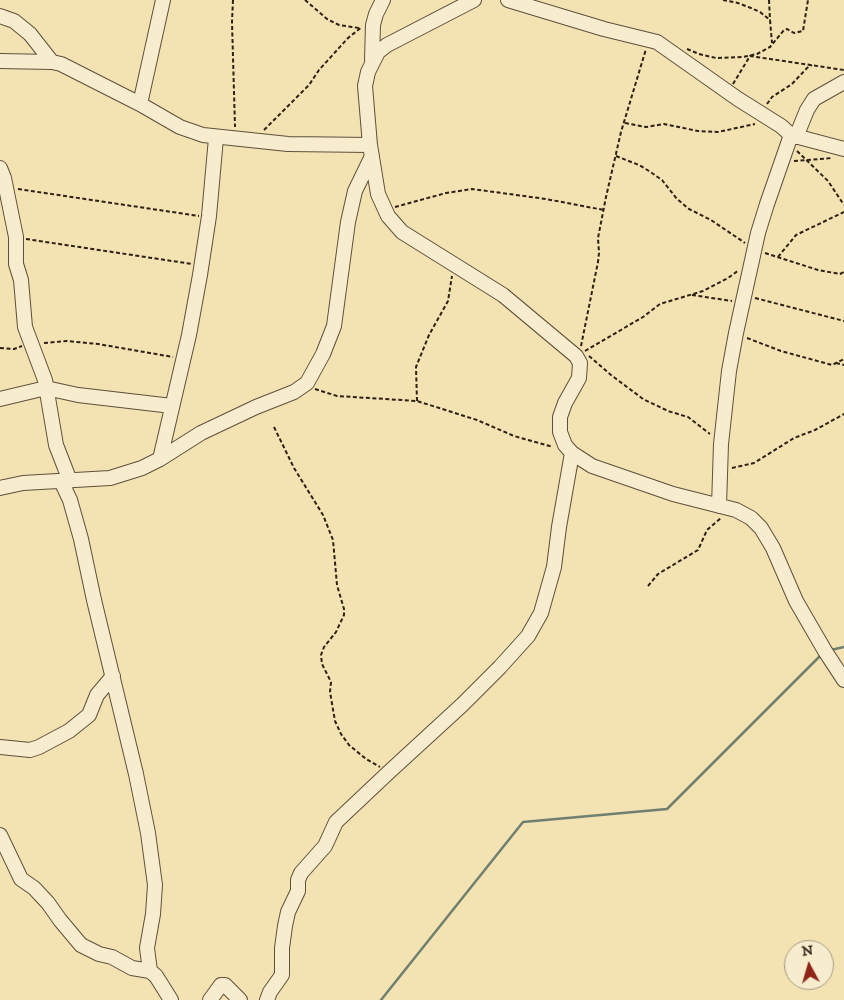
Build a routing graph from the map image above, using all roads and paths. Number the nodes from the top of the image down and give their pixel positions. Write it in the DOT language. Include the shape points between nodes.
graph roads {
  1 [pos="163,0"];
  2 [pos="234,0"];
  3 [pos="305,0"];
  4 [pos="383,0"];
  5 [pos="474,0"];
  6 [pos="508,0"];
  7 [pos="723,0"];
  8 [pos="769,0"];
  9 [pos="808,0"];
  10 [pos="0,16"];
  11 [pos="770,20"];
  12 [pos="366,27"];
  13 [pos="648,40"];
  14 [pos="772,43"];
  15 [pos="683,47"];
  16 [pos="750,56"];
  17 [pos="372,60"];
  18 [pos="0,61"];
  19 [pos="52,62"];
  20 [pos="812,66"];
  21 [pos="844,70"];
  22 [pos="844,82"];
  23 [pos="728,92"];
  24 [pos="140,104"];
  25 [pos="758,112"];
  26 [pos="772,121"];
  27 [pos="624,123"];
  28 [pos="794,136"];
  29 [pos="216,138"];
  30 [pos="235,139"];
  31 [pos="254,141"];
  32 [pos="371,151"];
  33 [pos="840,153"];
  34 [pos="615,156"];
  35 [pos="806,159"];
  36 [pos="781,166"];
  37 [pos="0,168"];
  38 [pos="6,187"];
  39 [pos="844,205"];
  40 [pos="385,209"];
  41 [pos="604,210"];
  42 [pos="844,212"];
  43 [pos="209,218"];
  44 [pos="16,237"];
  45 [pos="754,250"];
  46 [pos="778,257"];
  47 [pos="454,264"];
  48 [pos="202,266"];
  49 [pos="740,269"];
  50 [pos="844,272"];
  51 [pos="690,294"];
  52 [pos="744,299"];
  53 [pos="844,321"];
  54 [pos="736,333"];
  55 [pos="31,344"];
  56 [pos="0,348"];
  57 [pos="583,352"];
  58 [pos="183,359"];
  59 [pos="844,359"];
  60 [pos="836,363"];
  61 [pos="844,365"];
  62 [pos="307,383"];
  63 [pos="46,388"];
  64 [pos="0,399"];
  65 [pos="417,401"];
  66 [pos="172,406"];
  67 [pos="844,414"];
  68 [pos="274,427"];
  69 [pos="721,444"];
  70 [pos="571,452"];
  71 [pos="160,459"];
  72 [pos="720,470"];
  73 [pos="65,481"];
  74 [pos="0,488"];
  75 [pos="726,507"];
  76 [pos="648,586"];
  77 [pos="112,676"];
  78 [pos="844,680"];
  79 [pos="0,747"];
  80 [pos="389,772"];
  81 [pos="0,835"];
  82 [pos="150,971"];
  83 [pos="171,1000"];
  84 [pos="210,1000"];
  85 [pos="240,1000"];
  86 [pos="267,1000"];
  1 -- 24 [label="street"];
  2 -- 30 [label="path"];
  3 -- 12 [label="path" via="327,19 340,25"];
  4 -- 12 [label="street"];
  5 -- 17 [label="street" via="396,39"];
  6 -- 13 [label="street"];
  7 -- 11 [label="path" via="751,8"];
  8 -- 11 [label="path"];
  9 -- 14 [label="path" via="803,31 784,30"];
  10 -- 19 [label="street" via="14,21 30,34"];
  11 -- 14 [label="path"];
  12 -- 17 [label="street"];
  12 -- 31 [label="path" via="348,38 322,65 309,85"];
  13 -- 23 [label="street" via="663,46"];
  13 -- 27 [label="path"];
  14 -- 16 [label="path"];
  15 -- 16 [label="path" via="707,56"];
  16 -- 20 [label="path"];
  16 -- 23 [label="path"];
  17 -- 32 [label="street" via="366,86"];
  18 -- 19 [label="street"];
  19 -- 24 [label="street" via="76,70"];
  20 -- 21 [label="path"];
  20 -- 25 [label="path"];
  22 -- 28 [label="street" via="814,99"];
  23 -- 25 [label="street"];
  24 -- 29 [label="street" via="190,132"];
  25 -- 26 [label="street"];
  26 -- 27 [label="path" via="718,132 664,124 646,127"];
  26 -- 28 [label="street"];
  27 -- 34 [label="path"];
  28 -- 33 [label="street"];
  28 -- 36 [label="street"];
  29 -- 30 [label="street"];
  29 -- 43 [label="street"];
  30 -- 31 [label="street"];
  31 -- 32 [label="street"];
  32 -- 40 [label="street" via="378,194"];
  32 -- 62 [label="street" via="355,191 348,222 334,326"];
  33 -- 35 [label="path"];
  34 -- 41 [label="path"];
  34 -- 45 [label="path" via="649,171 662,180 677,200"];
  35 -- 36 [label="path"];
  35 -- 39 [label="path" via="828,181"];
  36 -- 45 [label="street"];
  37 -- 38 [label="street"];
  38 -- 43 [label="path"];
  38 -- 44 [label="street"];
  40 -- 41 [label="path" via="472,189"];
  40 -- 47 [label="street" via="402,232"];
  41 -- 57 [label="path" via="598,238 600,253 580,352"];
  42 -- 46 [label="path" via="796,235"];
  43 -- 48 [label="street"];
  44 -- 48 [label="path"];
  44 -- 55 [label="street" via="22,310"];
  45 -- 46 [label="path"];
  45 -- 52 [label="street"];
  46 -- 50 [label="path" via="824,271"];
  47 -- 65 [label="path" via="448,301 429,334 416,367"];
  47 -- 70 [label="street" via="503,295 576,356 580,363 579,378 560,417 560,432"];
  48 -- 58 [label="street"];
  49 -- 51 [label="path" via="702,291"];
  51 -- 52 [label="path"];
  51 -- 57 [label="path" via="660,304"];
  52 -- 53 [label="path"];
  52 -- 54 [label="street"];
  54 -- 60 [label="path" via="781,351"];
  54 -- 69 [label="street"];
  55 -- 56 [label="path" via="14,349"];
  55 -- 58 [label="path" via="98,344"];
  55 -- 63 [label="street"];
  57 -- 69 [label="path" via="643,399 668,412 688,417"];
  58 -- 66 [label="street"];
  59 -- 60 [label="path"];
  60 -- 61 [label="path"];
  62 -- 65 [label="path" via="318,391 337,396"];
  62 -- 71 [label="street" via="294,392 201,432"];
  63 -- 64 [label="street"];
  63 -- 66 [label="street"];
  63 -- 73 [label="street"];
  65 -- 70 [label="path" via="514,436"];
  66 -- 71 [label="street"];
  67 -- 72 [label="path" via="794,438 754,463"];
  68 -- 80 [label="path" via="323,515 333,540 336,585 344,615 324,647 322,664 331,682 332,707 340,734 349,745"];
  69 -- 72 [label="street"];
  70 -- 75 [label="street" via="592,466 673,494"];
  70 -- 80 [label="street" via="554,566 541,613 528,636 462,705"];
  71 -- 73 [label="street" via="110,478"];
  72 -- 75 [label="street"];
  73 -- 74 [label="street" via="23,483"];
  73 -- 77 [label="street"];
  75 -- 76 [label="path" via="698,550 658,574"];
  75 -- 78 [label="street" via="751,518 761,528 774,548 796,601"];
  77 -- 79 [label="street" via="94,700 89,715 69,731 30,750"];
  77 -- 82 [label="street" via="136,774 153,864 154,901 146,948"];
  80 -- 86 [label="street" via="336,822 325,846 301,873 285,926 282,976"];
  81 -- 82 [label="street" via="21,879 48,903 81,945 132,968"];
  82 -- 83 [label="street"];
  84 -- 85 [label="street" via="225,985"];
}
